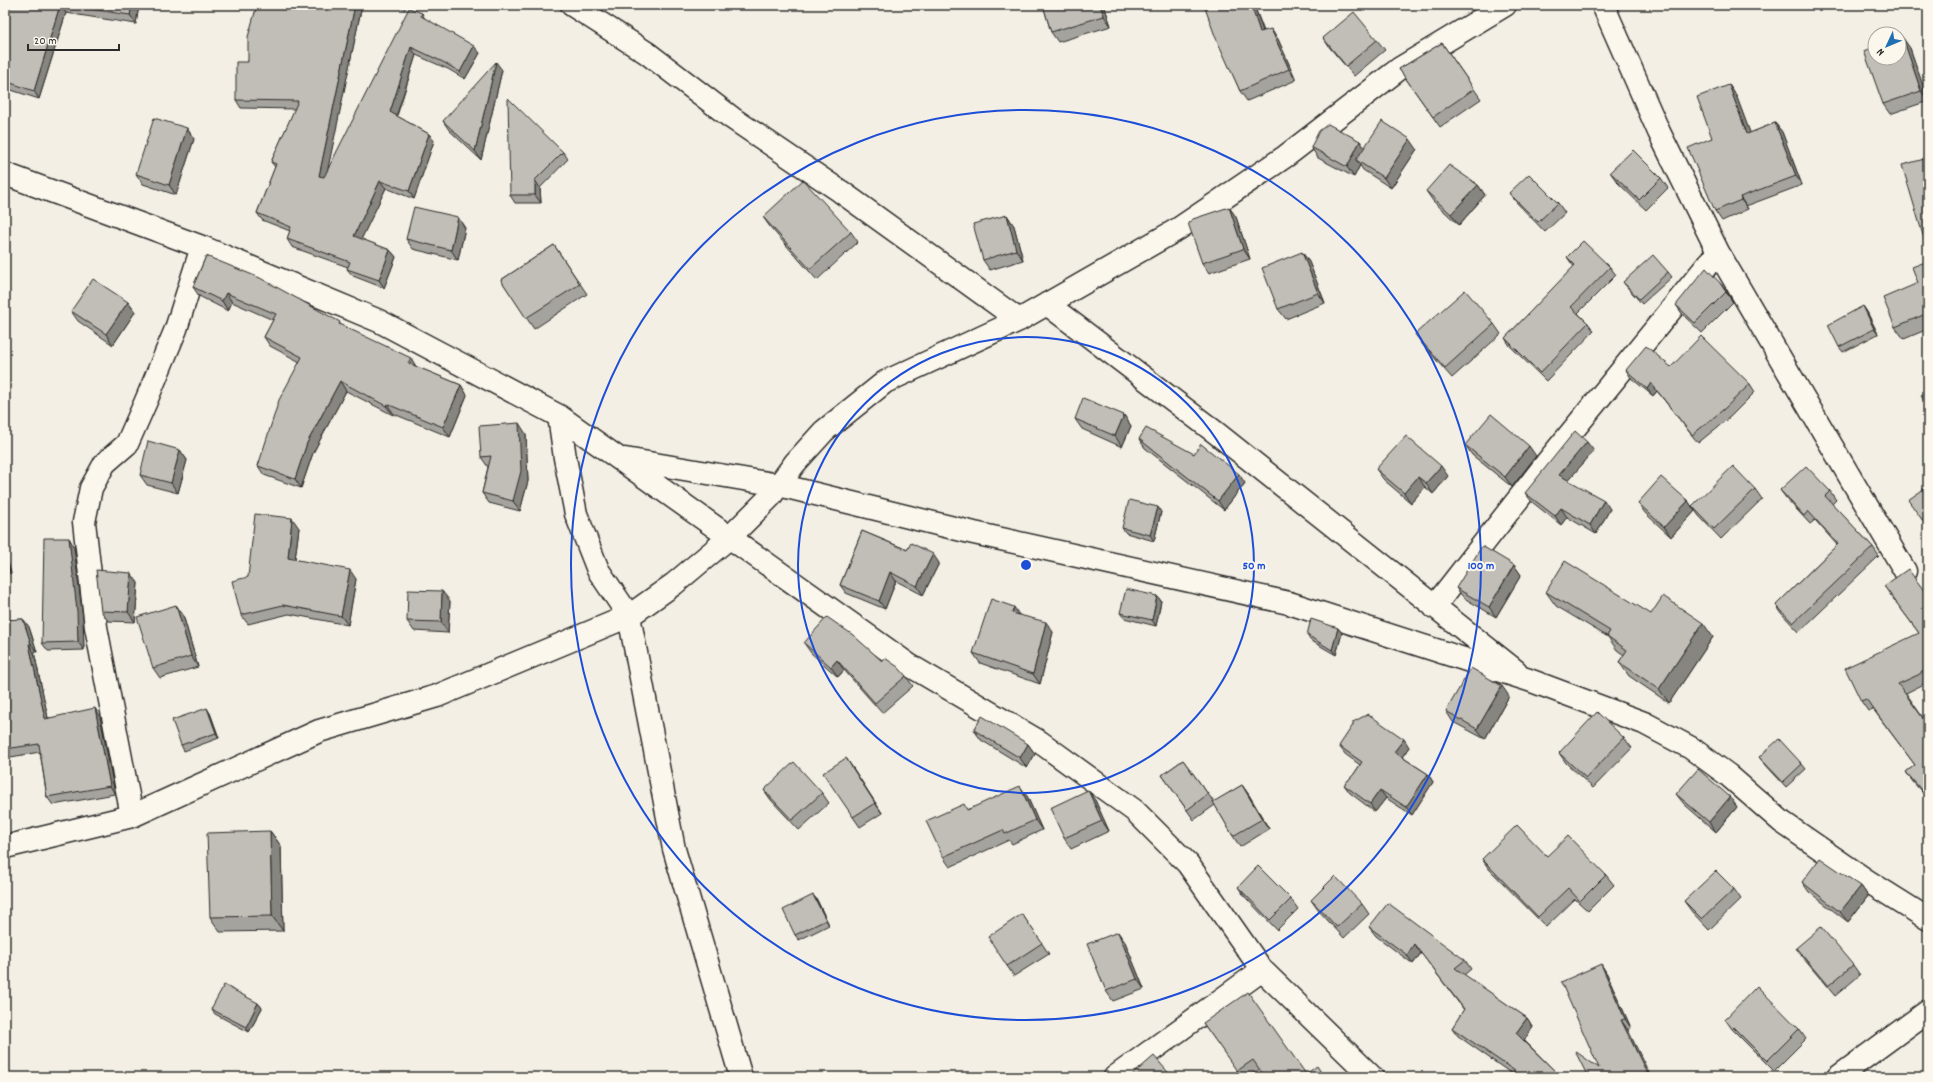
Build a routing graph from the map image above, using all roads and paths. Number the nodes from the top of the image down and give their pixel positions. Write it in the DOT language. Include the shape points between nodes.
graph roads {
  1 [pos="572,5"];
  2 [pos="1506,5"];
  3 [pos="1603,5"];
  4 [pos="5,174"];
  5 [pos="202,247"];
  6 [pos="1718,252"];
  7 [pos="1047,304"];
  8 [pos="1019,320"];
  9 [pos="559,416"];
  10 [pos="619,458"];
  11 [pos="779,485"];
  12 [pos="730,537"];
  13 [pos="1905,571"];
  14 [pos="1434,607"];
  15 [pos="629,616"];
  16 [pos="1528,680"];
  17 [pos="132,816"];
  18 [pos="5,847"];
  19 [pos="1928,919"];
  20 [pos="1262,970"];
  21 [pos="1928,1011"];
  22 [pos="741,1077"];
  23 [pos="1115,1077"];
  24 [pos="1372,1077"];
  25 [pos="1838,1077"];
  1 -- 8 [label="street" via="647,53 732,118"];
  2 -- 7 [label="street" via="1399,69 1286,156 1178,229"];
  3 -- 6 [label="street" via="1659,132"];
  4 -- 5 [label="street"];
  5 -- 9 [label="street" via="379,321"];
  5 -- 17 [label="street" via="176,329 146,401 126,444 105,463 91,488 84,522 96,627"];
  6 -- 13 [label="street"];
  6 -- 14 [label="street" via="1548,461"];
  7 -- 8 [label="street"];
  7 -- 14 [label="street" via="1215,432"];
  8 -- 11 [label="street" via="886,382 824,431"];
  9 -- 10 [label="street"];
  9 -- 15 [label="street" via="576,514 598,570"];
  10 -- 11 [label="street"];
  10 -- 12 [label="street"];
  11 -- 12 [label="street"];
  11 -- 16 [label="street" via="982,535 1289,603"];
  12 -- 15 [label="street" via="674,584"];
  12 -- 20 [label="street" via="909,665 1040,742 1135,811 1188,864"];
  14 -- 16 [label="street"];
  15 -- 17 [label="street" via="437,696 319,731"];
  15 -- 22 [label="street" via="674,849"];
  16 -- 19 [label="street" via="1644,724 1691,748 1728,775 1782,822"];
  17 -- 18 [label="street"];
  20 -- 23 [label="street"];
  20 -- 24 [label="street"];
  21 -- 25 [label="street"];
}
